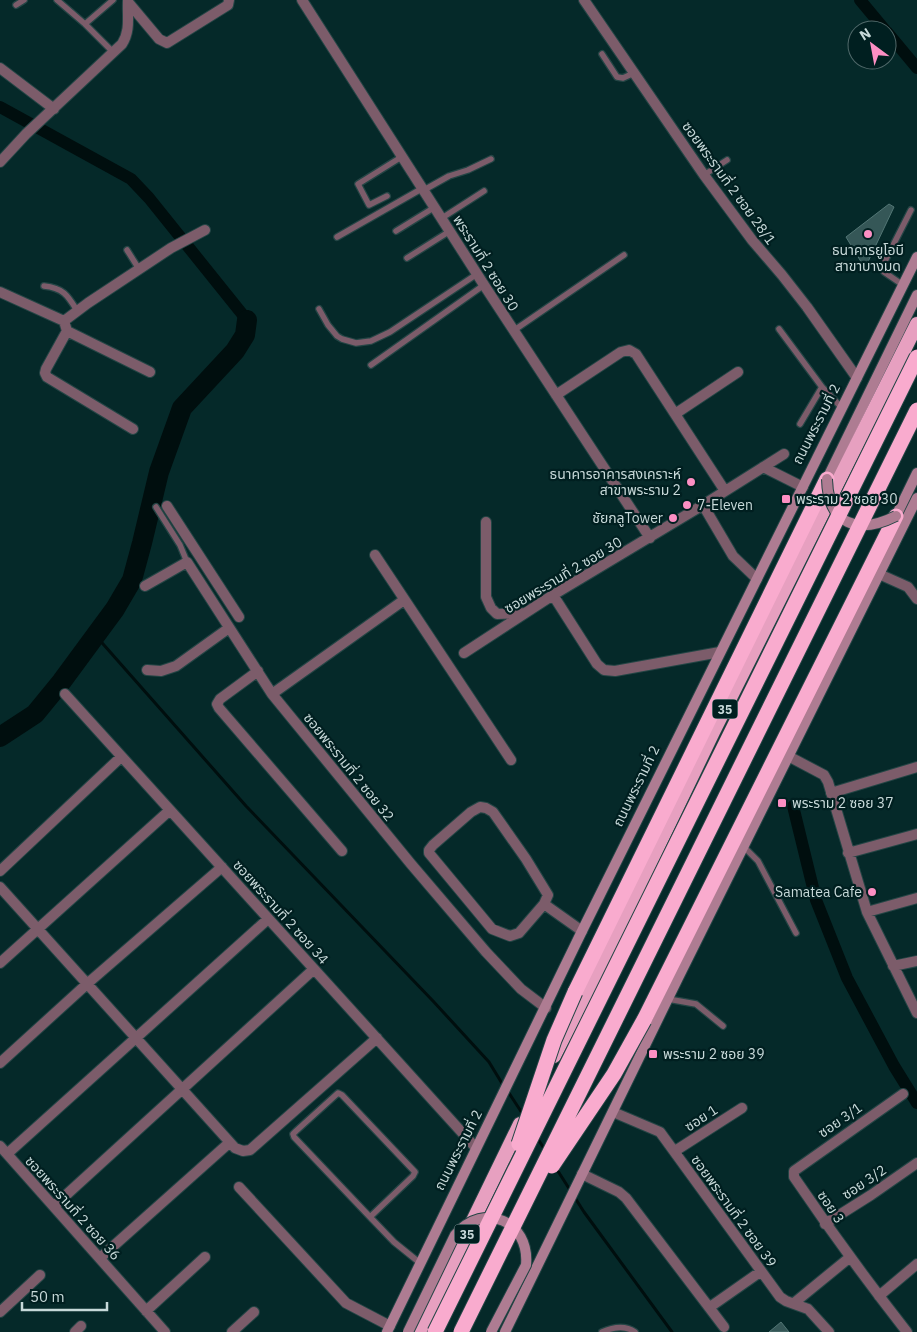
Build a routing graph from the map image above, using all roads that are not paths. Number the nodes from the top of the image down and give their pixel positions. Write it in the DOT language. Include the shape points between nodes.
graph roads {
  1 [pos="24,0"];
  2 [pos="58,0"];
  3 [pos="114,0"];
  4 [pos="229,0"];
  5 [pos="302,0"];
  6 [pos="584,0"];
  7 [pos="128,1"];
  8 [pos="16,5"];
  9 [pos="85,24"];
  10 [pos="114,52"];
  11 [pos="602,54"];
  12 [pos="0,68"];
  13 [pos="634,73"];
  14 [pos="54,109"];
  15 [pos="4,150"];
  16 [pos="403,156"];
  17 [pos="491,159"];
  18 [pos="727,160"];
  19 [pos="0,162"];
  20 [pos="704,175"];
  21 [pos="424,189"];
  22 [pos="484,191"];
  23 [pos="387,196"];
  24 [pos="435,207"];
  25 [pos="911,210"];
  26 [pos="442,218"];
  27 [pos="205,230"];
  28 [pos="396,232"];
  29 [pos="450,232"];
  30 [pos="337,237"];
  31 [pos="127,250"];
  32 [pos="624,255"];
  33 [pos="917,257"];
  34 [pos="407,258"];
  35 [pos="139,269"];
  36 [pos="477,274"];
  37 [pos="484,285"];
  38 [pos="903,285"];
  39 [pos="44,286"];
  40 [pos="0,292"];
  41 [pos="917,295"];
  42 [pos="319,309"];
  43 [pos="78,312"];
  44 [pos="917,324"];
  45 [pos="66,326"];
  46 [pos="779,329"];
  47 [pos="513,331"];
  48 [pos="917,357"];
  49 [pos="372,365"];
  50 [pos="150,372"];
  51 [pos="738,372"];
  52 [pos="857,378"];
  53 [pos="822,387"];
  54 [pos="556,395"];
  55 [pos="842,408"];
  56 [pos="917,410"];
  57 [pos="675,414"];
  58 [pos="800,424"];
  59 [pos="917,424"];
  60 [pos="134,429"];
  61 [pos="784,454"];
  62 [pos="763,467"];
  63 [pos="917,473"];
  64 [pos="827,479"];
  65 [pos="803,487"];
  66 [pos="725,491"];
  67 [pos="917,498"];
  68 [pos="703,505"];
  69 [pos="167,506"];
  70 [pos="156,507"];
  71 [pos="896,516"];
  72 [pos="486,522"];
  73 [pos="650,538"];
  74 [pos="375,555"];
  75 [pos="187,562"];
  76 [pos="208,569"];
  77 [pos="879,574"];
  78 [pos="195,576"];
  79 [pos="757,579"];
  80 [pos="145,586"];
  81 [pos="553,595"];
  82 [pos="404,600"];
  83 [pos="917,600"];
  84 [pos="525,613"];
  85 [pos="239,617"];
  86 [pos="229,628"];
  87 [pos="720,652"];
  88 [pos="464,654"];
  89 [pos="146,670"];
  90 [pos="258,671"];
  91 [pos="65,694"];
  92 [pos="272,694"];
  93 [pos="788,756"];
  94 [pos="122,757"];
  95 [pos="511,760"];
  96 [pos="917,767"];
  97 [pos="831,793"];
  98 [pos="170,810"];
  99 [pos="917,834"];
  100 [pos="744,847"];
  101 [pos="342,851"];
  102 [pos="848,853"];
  103 [pos="222,867"];
  104 [pos="0,871"];
  105 [pos="0,887"];
  106 [pos="917,898"];
  107 [pos="544,904"];
  108 [pos="867,912"];
  109 [pos="268,919"];
  110 [pos="39,929"];
  111 [pos="582,931"];
  112 [pos="796,933"];
  113 [pos="917,960"];
  114 [pos="0,963"];
  115 [pos="893,966"];
  116 [pos="314,969"];
  117 [pos="88,983"];
  118 [pos="668,999"];
  119 [pos="546,1008"];
  120 [pos="917,1013"];
  121 [pos="723,1026"];
  122 [pos="136,1037"];
  123 [pos="376,1038"];
  124 [pos="0,1063"];
  125 [pos="182,1088"];
  126 [pos="903,1094"];
  127 [pos="742,1108"];
  128 [pos="613,1112"];
  129 [pos="229,1143"];
  130 [pos="476,1148"];
  131 [pos="4,1150"];
  132 [pos="675,1151"];
  133 [pos="917,1163"];
  134 [pos="794,1171"];
  135 [pos="581,1177"];
  136 [pos="240,1187"];
  137 [pos="499,1202"];
  138 [pos="54,1206"];
  139 [pos="520,1213"];
  140 [pos="370,1217"];
  141 [pos="826,1224"];
  142 [pos="205,1257"];
  143 [pos="100,1258"];
  144 [pos="849,1258"];
  145 [pos="420,1263"];
  146 [pos="917,1264"];
  147 [pos="760,1272"];
  148 [pos="40,1275"];
  149 [pos="879,1296"];
  150 [pos="794,1303"];
  151 [pos="710,1307"];
  152 [pos="146,1311"];
  153 [pos="0,1312"];
  154 [pos="254,1312"];
  155 [pos="724,1327"];
  156 [pos="389,1329"];
  157 [pos="508,1331"];
  158 [pos="166,1332"];
  159 [pos="232,1332"];
  160 [pos="408,1332"];
  161 [pos="419,1332"];
  162 [pos="435,1332"];
  163 [pos="461,1332"];
  164 [pos="467,1332"];
  165 [pos="491,1332"];
  166 [pos="602,1332"];
  167 [pos="635,1332"];
  168 [pos="829,1332"];
  169 [pos="907,1332"];
  1 -- 8 [label="lane"];
  2 -- 9 [label="lane"];
  3 -- 9 [label="lane"];
  4 -- 7 [label="street" via="228,5 167,43 159,39"];
  5 -- 16 [label="street, พระรามที่ 2 ซอย 30"];
  6 -- 13 [label="street, ซอยพระรามที่ 2 ซอย 28/1"];
  7 -- 10 [label="street" via="127,37"];
  9 -- 10 [label="lane"];
  10 -- 14 [label="street"];
  11 -- 13 [label="lane" via="617,77"];
  12 -- 14 [label="street"];
  13 -- 20 [label="street, ซอยพระรามที่ 2 ซอย 28/1"];
  14 -- 15 [label="street"];
  15 -- 19 [label="street"];
  16 -- 21 [label="street, พระรามที่ 2 ซอย 30"];
  16 -- 23 [label="lane" via="358,184 370,205"];
  17 -- 21 [label="lane"];
  18 -- 20 [label="lane"];
  20 -- 52 [label="street, ซอยพระรามที่ 2 ซอย 28/1" via="808,308"];
  21 -- 24 [label="street, พระรามที่ 2 ซอย 30"];
  21 -- 30 [label="lane"];
  22 -- 26 [label="lane"];
  24 -- 26 [label="street, พระรามที่ 2 ซอย 30"];
  24 -- 28 [label="lane"];
  25 -- 38 [label="lane" via="883,265 884,272"];
  26 -- 29 [label="street, พระรามที่ 2 ซอย 30"];
  27 -- 35 [label="street"];
  29 -- 34 [label="lane"];
  29 -- 36 [label="street, พระรามที่ 2 ซอย 30"];
  31 -- 35 [label="lane"];
  32 -- 47 [label="lane"];
  33 -- 38 [label="main road, ถนนพระรามที่ 2 / 35"];
  35 -- 43 [label="street"];
  36 -- 37 [label="street, พระรามที่ 2 ซอย 30"];
  36 -- 42 [label="lane" via="390,332 371,341 356,343 342,340"];
  37 -- 47 [label="street, พระรามที่ 2 ซอย 30"];
  37 -- 49 [label="lane"];
  38 -- 52 [label="main road, ถนนพระรามที่ 2 / 35"];
  39 -- 43 [label="lane" via="62,290"];
  40 -- 45 [label="street"];
  41 -- 64 [label="main road"];
  43 -- 45 [label="street"];
  44 -- 161 [label="highway, 35, bridge" via="713,732 603,961 533,1095"];
  45 -- 50 [label="street"];
  45 -- 60 [label="street" via="46,369 47,377"];
  46 -- 53 [label="lane"];
  47 -- 54 [label="street, พระรามที่ 2 ซอย 30"];
  48 -- 137 [label="highway, bridge"];
  51 -- 57 [label="street"];
  52 -- 55 [label="main road, ถนนพระรามที่ 2 / 35"];
  53 -- 55 [label="lane"];
  53 -- 58 [label="lane"];
  54 -- 57 [label="street" via="629,350 636,354"];
  54 -- 73 [label="street, พระรามที่ 2 ซอย 30"];
  55 -- 65 [label="main road, ถนนพระรามที่ 2 / 35"];
  56 -- 139 [label="highway, bridge"];
  57 -- 66 [label="street"];
  59 -- 164 [label="highway, bridge"];
  61 -- 62 [label="street, ซอยพระรามที่ 2 ซอย 30"];
  62 -- 65 [label="street"];
  62 -- 66 [label="street, ซอยพระรามที่ 2 ซอย 30"];
  63 -- 71 [label="main road"];
  64 -- 71 [label="main road, bridge" via="830,504 847,521 871,525"];
  64 -- 137 [label="highway, bridge" via="567,1008"];
  65 -- 79 [label="main road, ถนนพระรามที่ 2 / 35"];
  66 -- 68 [label="street, ซอยพระรามที่ 2 ซอย 30"];
  67 -- 77 [label="main road"];
  68 -- 73 [label="street, ซอยพระรามที่ 2 ซอย 30"];
  68 -- 79 [label="street" via="733,556"];
  69 -- 76 [label="street"];
  70 -- 75 [label="lane"];
  71 -- 139 [label="highway, bridge" via="631,1045"];
  72 -- 84 [label="street" via="486,597 498,614"];
  73 -- 81 [label="street, ซอยพระรามที่ 2 ซอย 30"];
  74 -- 82 [label="street"];
  75 -- 78 [label="street, ซอยพระรามที่ 2 ซอย 32"];
  75 -- 80 [label="street"];
  76 -- 78 [label="street"];
  76 -- 85 [label="street"];
  77 -- 83 [label="street" via="908,587"];
  77 -- 93 [label="main road"];
  78 -- 86 [label="street, ซอยพระรามที่ 2 ซอย 32"];
  79 -- 87 [label="main road, ถนนพระรามที่ 2 / 35"];
  81 -- 84 [label="street, ซอยพระรามที่ 2 ซอย 30"];
  81 -- 87 [label="street" via="604,670"];
  82 -- 92 [label="street"];
  82 -- 95 [label="street"];
  84 -- 88 [label="street, ซอยพระรามที่ 2 ซอย 30"];
  86 -- 89 [label="street" via="176,666 162,671"];
  86 -- 90 [label="street, ซอยพระรามที่ 2 ซอย 32"];
  87 -- 111 [label="main road, ถนนพระรามที่ 2 / 35"];
  90 -- 92 [label="street, ซอยพระรามที่ 2 ซอย 32"];
  90 -- 101 [label="street" via="220,700 219,708"];
  91 -- 94 [label="street, ซอยพระรามที่ 2 ซอย 34"];
  92 -- 119 [label="street, ซอยพระรามที่ 2 ซอย 32" via="486,952 521,989"];
  93 -- 97 [label="street" via="824,775"];
  93 -- 100 [label="main road"];
  94 -- 98 [label="street, ซอยพระรามที่ 2 ซอย 34"];
  94 -- 104 [label="street"];
  96 -- 97 [label="street"];
  97 -- 102 [label="street"];
  98 -- 103 [label="street, ซอยพระรามที่ 2 ซอย 34"];
  98 -- 110 [label="street"];
  99 -- 102 [label="street"];
  100 -- 112 [label="lane" via="758,861"];
  100 -- 118 [label="main road"];
  102 -- 108 [label="street"];
  103 -- 109 [label="street, ซอยพระรามที่ 2 ซอย 34"];
  103 -- 117 [label="street"];
  105 -- 110 [label="street"];
  106 -- 108 [label="street"];
  107 -- 107 [label="street" via="519,933 510,936 499,933 492,929 429,850 471,812 480,807 486,808 526,859 547,893"];
  107 -- 111 [label="street"];
  108 -- 115 [label="street"];
  109 -- 116 [label="street, ซอยพระรามที่ 2 ซอย 34"];
  109 -- 122 [label="street"];
  110 -- 114 [label="street"];
  110 -- 117 [label="street"];
  111 -- 119 [label="main road, ถนนพระรามที่ 2 / 35"];
  113 -- 115 [label="street"];
  115 -- 120 [label="street"];
  116 -- 123 [label="street, ซอยพระรามที่ 2 ซอย 34"];
  116 -- 125 [label="street"];
  117 -- 122 [label="street"];
  117 -- 124 [label="street"];
  118 -- 121 [label="lane" via="696,1004"];
  118 -- 128 [label="main road"];
  119 -- 130 [label="main road, ถนนพระรามที่ 2 / 35"];
  122 -- 125 [label="street"];
  122 -- 131 [label="street"];
  123 -- 129 [label="street" via="250,1150 243,1151"];
  123 -- 130 [label="street, ซอยพระรามที่ 2 ซอย 34"];
  125 -- 129 [label="street"];
  125 -- 138 [label="street"];
  126 -- 134 [label="street, ซอย 3/1"];
  127 -- 132 [label="street, ซอย 1"];
  128 -- 132 [label="street, ซอยพระรามที่ 2 ซอย 39" via="660,1132"];
  128 -- 135 [label="main road"];
  129 -- 143 [label="street"];
  130 -- 145 [label="main road, ถนนพระรามที่ 2 / 35"];
  131 -- 138 [label="street, ซอยพระรามที่ 2 ซอย 36"];
  132 -- 147 [label="street, ซอยพระรามที่ 2 ซอย 39"];
  133 -- 141 [label="street, ซอย 3/2"];
  134 -- 141 [label="street, ซอย 3" via="794,1176"];
  135 -- 151 [label="street" via="622,1195"];
  135 -- 157 [label="main road"];
  136 -- 156 [label="street" via="346,1303"];
  137 -- 162 [label="highway, bridge"];
  138 -- 143 [label="street, ซอยพระรามที่ 2 ซอย 36"];
  139 -- 163 [label="highway, bridge"];
  140 -- 140 [label="lane" via="294,1137 296,1131 338,1093 415,1172"];
  140 -- 145 [label="lane"];
  141 -- 144 [label="street, ซอย 3"];
  142 -- 152 [label="street"];
  143 -- 152 [label="street, ซอยพระรามที่ 2 ซอย 36"];
  144 -- 149 [label="street, ซอย 3"];
  144 -- 150 [label="street"];
  145 -- 156 [label="main road, ถนนพระรามที่ 2 / 35"];
  146 -- 149 [label="street"];
  147 -- 150 [label="street, ซอยพระรามที่ 2 ซอย 39" via="780,1297"];
  147 -- 151 [label="street"];
  148 -- 153 [label="street"];
  149 -- 169 [label="street, ซอย 3"];
  150 -- 168 [label="street, ซอยพระรามที่ 2 ซอย 39" via="808,1309"];
  151 -- 155 [label="street"];
  152 -- 158 [label="street, ซอยพระรามที่ 2 ซอย 36"];
  154 -- 159 [label="street"];
  160 -- 165 [label="main road, bridge" via="455,1235 467,1224 486,1217 504,1221 517,1231 527,1256 526,1265"];
  166 -- 167 [label="lane" via="619,1327"];
}
